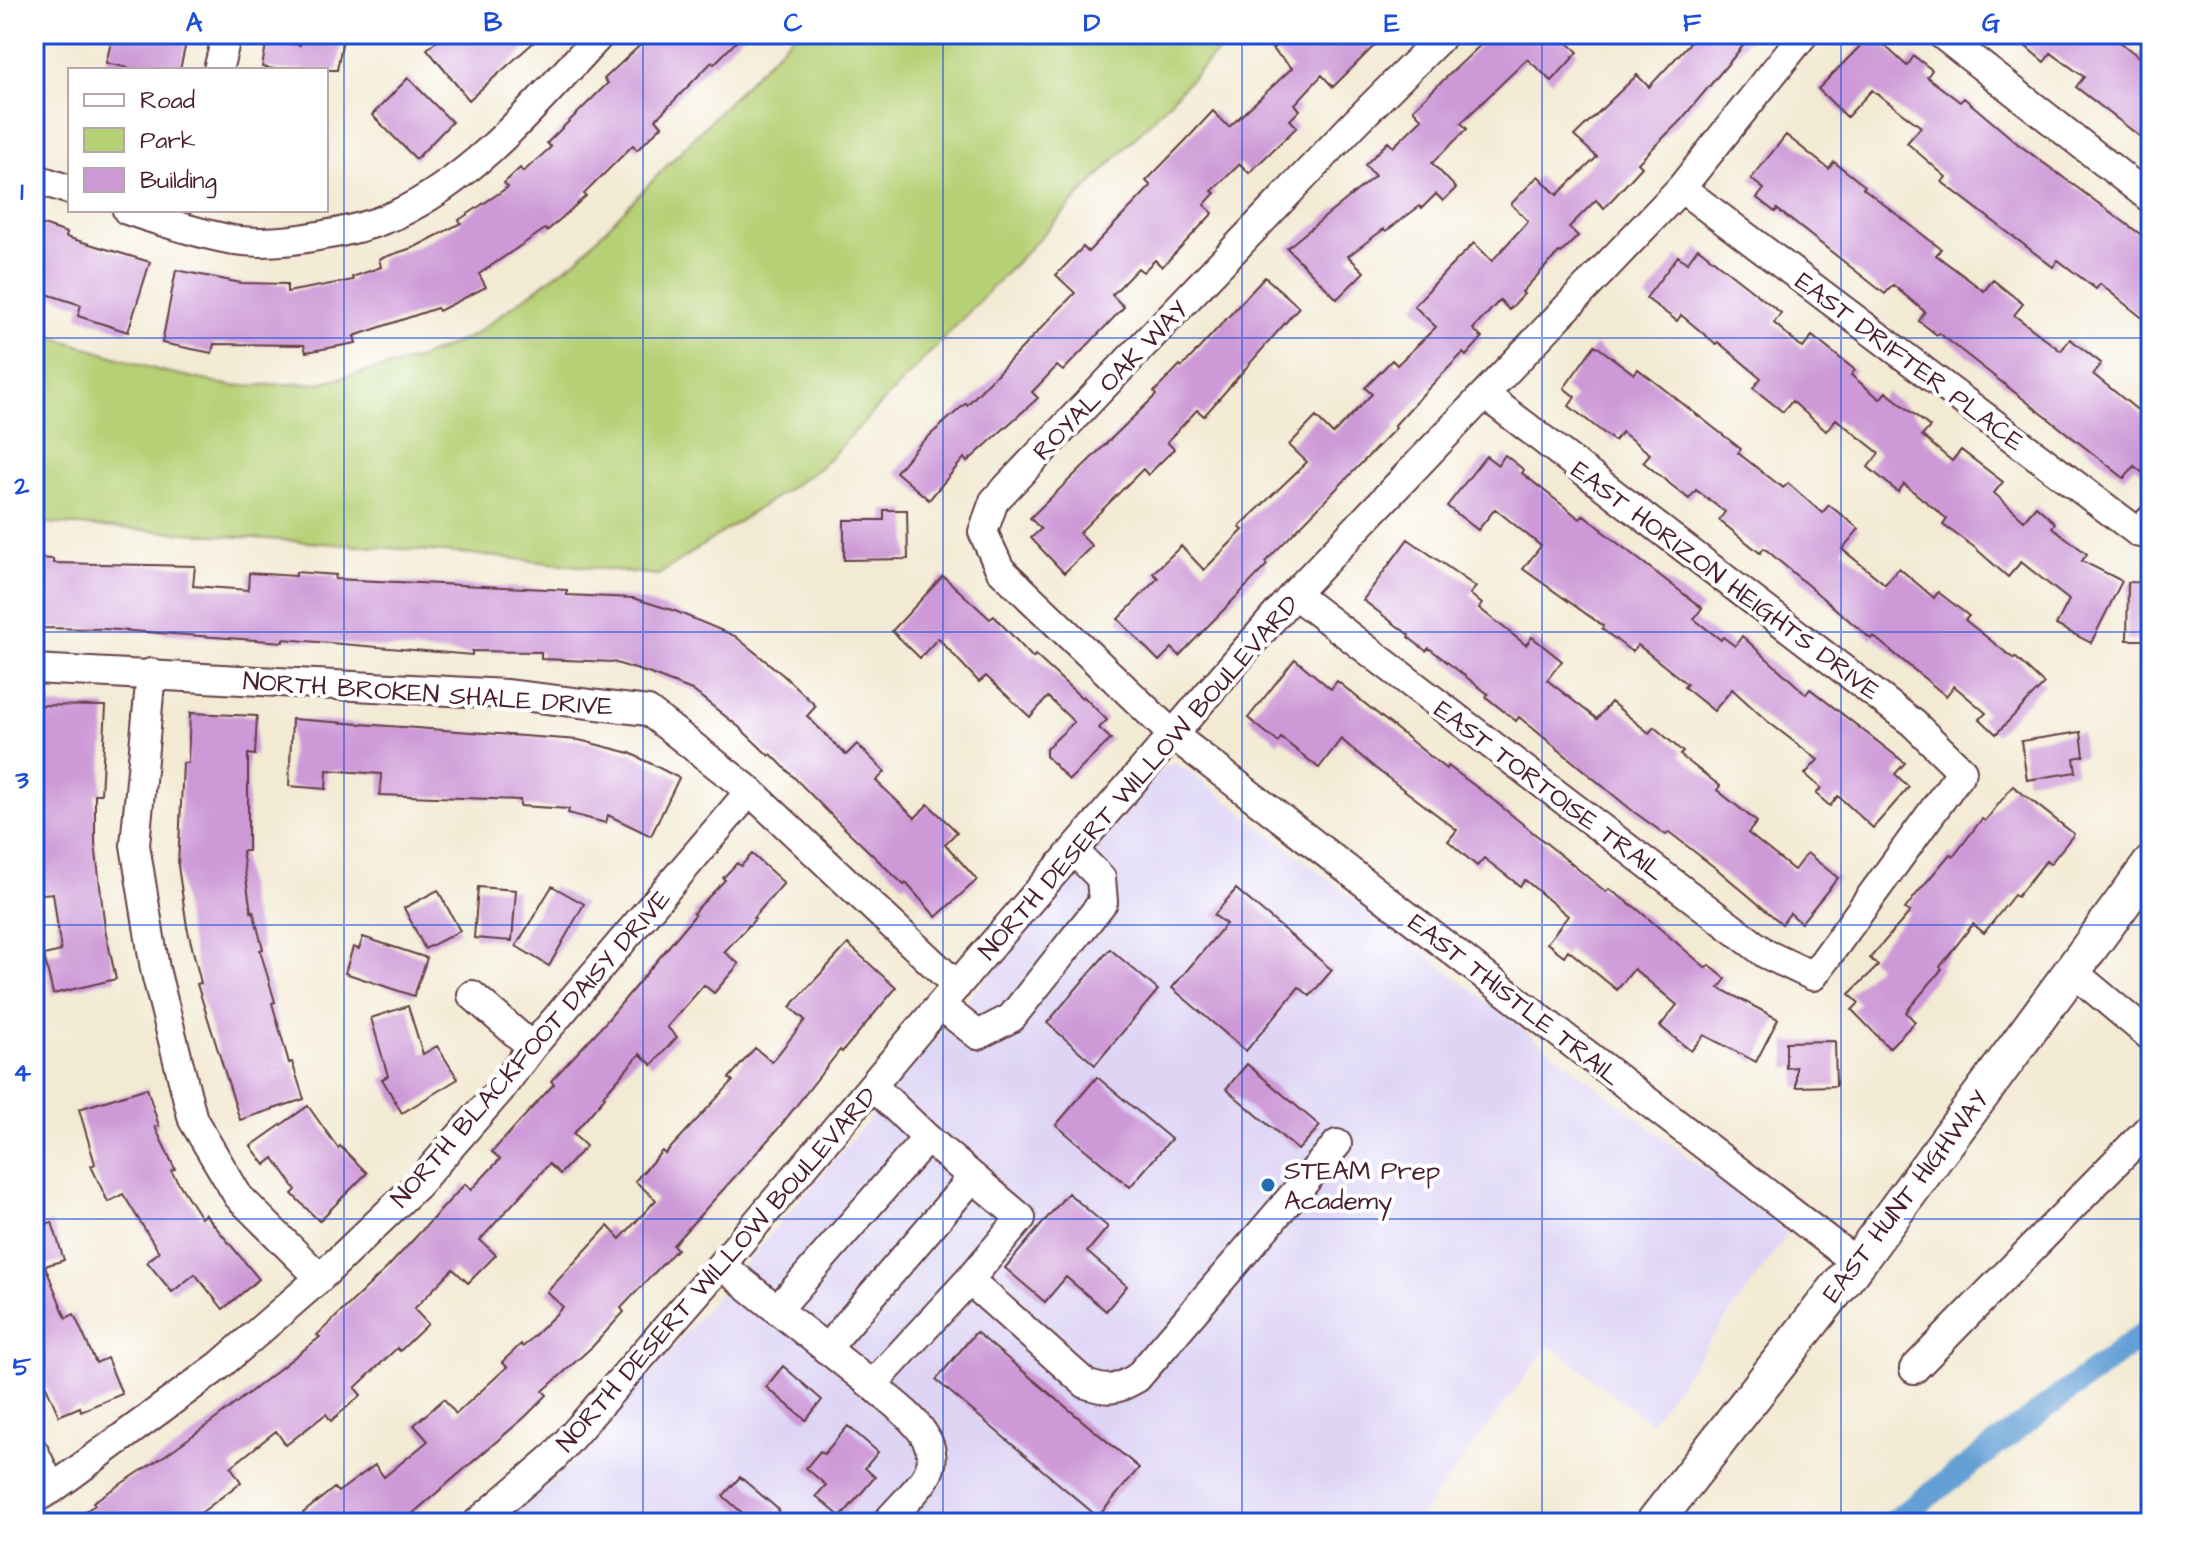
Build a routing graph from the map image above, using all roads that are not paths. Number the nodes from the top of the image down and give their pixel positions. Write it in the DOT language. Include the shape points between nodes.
graph roads {
  1 [pos="227,34"];
  2 [pos="601,34"];
  3 [pos="1444,34"];
  4 [pos="1804,34"];
  5 [pos="1941,34"];
  6 [pos="218,68"];
  7 [pos="34,178"];
  8 [pos="1681,188"];
  9 [pos="68,189"];
  10 [pos="2151,199"];
  11 [pos="140,212"];
  12 [pos="178,218"];
  13 [pos="1485,395"];
  14 [pos="2145,526"];
  15 [pos="1294,594"];
  16 [pos="34,669"];
  17 [pos="151,673"];
  18 [pos="1173,735"];
  19 [pos="750,791"];
  20 [pos="1075,852"];
  21 [pos="2151,864"];
  22 [pos="2072,971"];
  23 [pos="1813,976"];
  24 [pos="472,995"];
  25 [pos="949,996"];
  26 [pos="2151,1037"];
  27 [pos="532,1047"];
  28 [pos="874,1087"];
  29 [pos="2151,1126"];
  30 [pos="927,1138"];
  31 [pos="1337,1144"];
  32 [pos="973,1177"];
  33 [pos="1857,1263"];
  34 [pos="721,1265"];
  35 [pos="320,1278"];
  36 [pos="969,1280"];
  37 [pos="777,1310"];
  38 [pos="826,1349"];
  39 [pos="1914,1369"];
  40 [pos="872,1385"];
  41 [pos="34,1452"];
  42 [pos="43,1494"];
  43 [pos="477,1523"];
  44 [pos="886,1523"];
  45 [pos="1654,1523"];
  1 -- 6 [label="street"];
  2 -- 12 [label="street" via="458,177 396,215 351,231 295,240 236,240"];
  3 -- 18 [label="street, ROYAL OAK WAY" via="994,501 983,532 1000,569"];
  4 -- 8 [label="street, NORTH DESERT WILLOW BOULEVARD"];
  5 -- 10 [label="street"];
  7 -- 9 [label="street"];
  8 -- 13 [label="street, NORTH DESERT WILLOW BOULEVARD"];
  8 -- 14 [label="street, EAST DRIFTER PLACE"];
  11 -- 12 [label="street"];
  13 -- 15 [label="street, NORTH DESERT WILLOW BOULEVARD"];
  13 -- 23 [label="street, EAST HORIZON HEIGHTS DRIVE" via="1913,723 1962,771"];
  15 -- 18 [label="street, NORTH DESERT WILLOW BOULEVARD"];
  15 -- 23 [label="street, EAST TORTOISE TRAIL" via="1766,954"];
  16 -- 17 [label="street, NORTH BROKEN SHALE DRIVE"];
  17 -- 19 [label="street, NORTH BROKEN SHALE DRIVE" via="506,694 648,711"];
  17 -- 35 [label="street" via="135,845 155,969 193,1120 238,1196"];
  18 -- 20 [label="street, NORTH DESERT WILLOW BOULEVARD"];
  18 -- 33 [label="street, EAST THISTLE TRAIL"];
  19 -- 25 [label="street, NORTH BROKEN SHALE DRIVE"];
  19 -- 27 [label="street, NORTH BLACKFOOT DAISY DRIVE"];
  20 -- 25 [label="street, NORTH DESERT WILLOW BOULEVARD"];
  20 -- 25 [label="street, NORTH BROKEN SHALE DRIVE" via="1101,878 1103,902 1011,1018 978,1035"];
  21 -- 22 [label="main road, EAST HUNT HIGHWAY"];
  22 -- 26 [label="street"];
  22 -- 33 [label="main road, EAST HUNT HIGHWAY"];
  24 -- 27 [label="street"];
  25 -- 28 [label="street, NORTH DESERT WILLOW BOULEVARD"];
  27 -- 35 [label="street, NORTH BLACKFOOT DAISY DRIVE" via="417,1185"];
  28 -- 30 [label="street"];
  28 -- 34 [label="street, NORTH DESERT WILLOW BOULEVARD"];
  29 -- 39 [label="street"];
  30 -- 32 [label="street"];
  30 -- 37 [label="street"];
  31 -- 36 [label="street" via="1137,1378 1122,1387 1105,1391 1086,1384"];
  32 -- 36 [label="street" via="1021,1218"];
  32 -- 38 [label="street"];
  33 -- 45 [label="main road, EAST HUNT HIGHWAY"];
  34 -- 37 [label="street"];
  34 -- 43 [label="street, NORTH DESERT WILLOW BOULEVARD" via="554,1457"];
  35 -- 42 [label="street, NORTH BLACKFOOT DAISY DRIVE" via="219,1366"];
  36 -- 40 [label="street"];
  37 -- 38 [label="street"];
  38 -- 40 [label="street"];
  40 -- 44 [label="street" via="915,1423 932,1452 924,1480"];
  41 -- 42 [label="street"];
}
